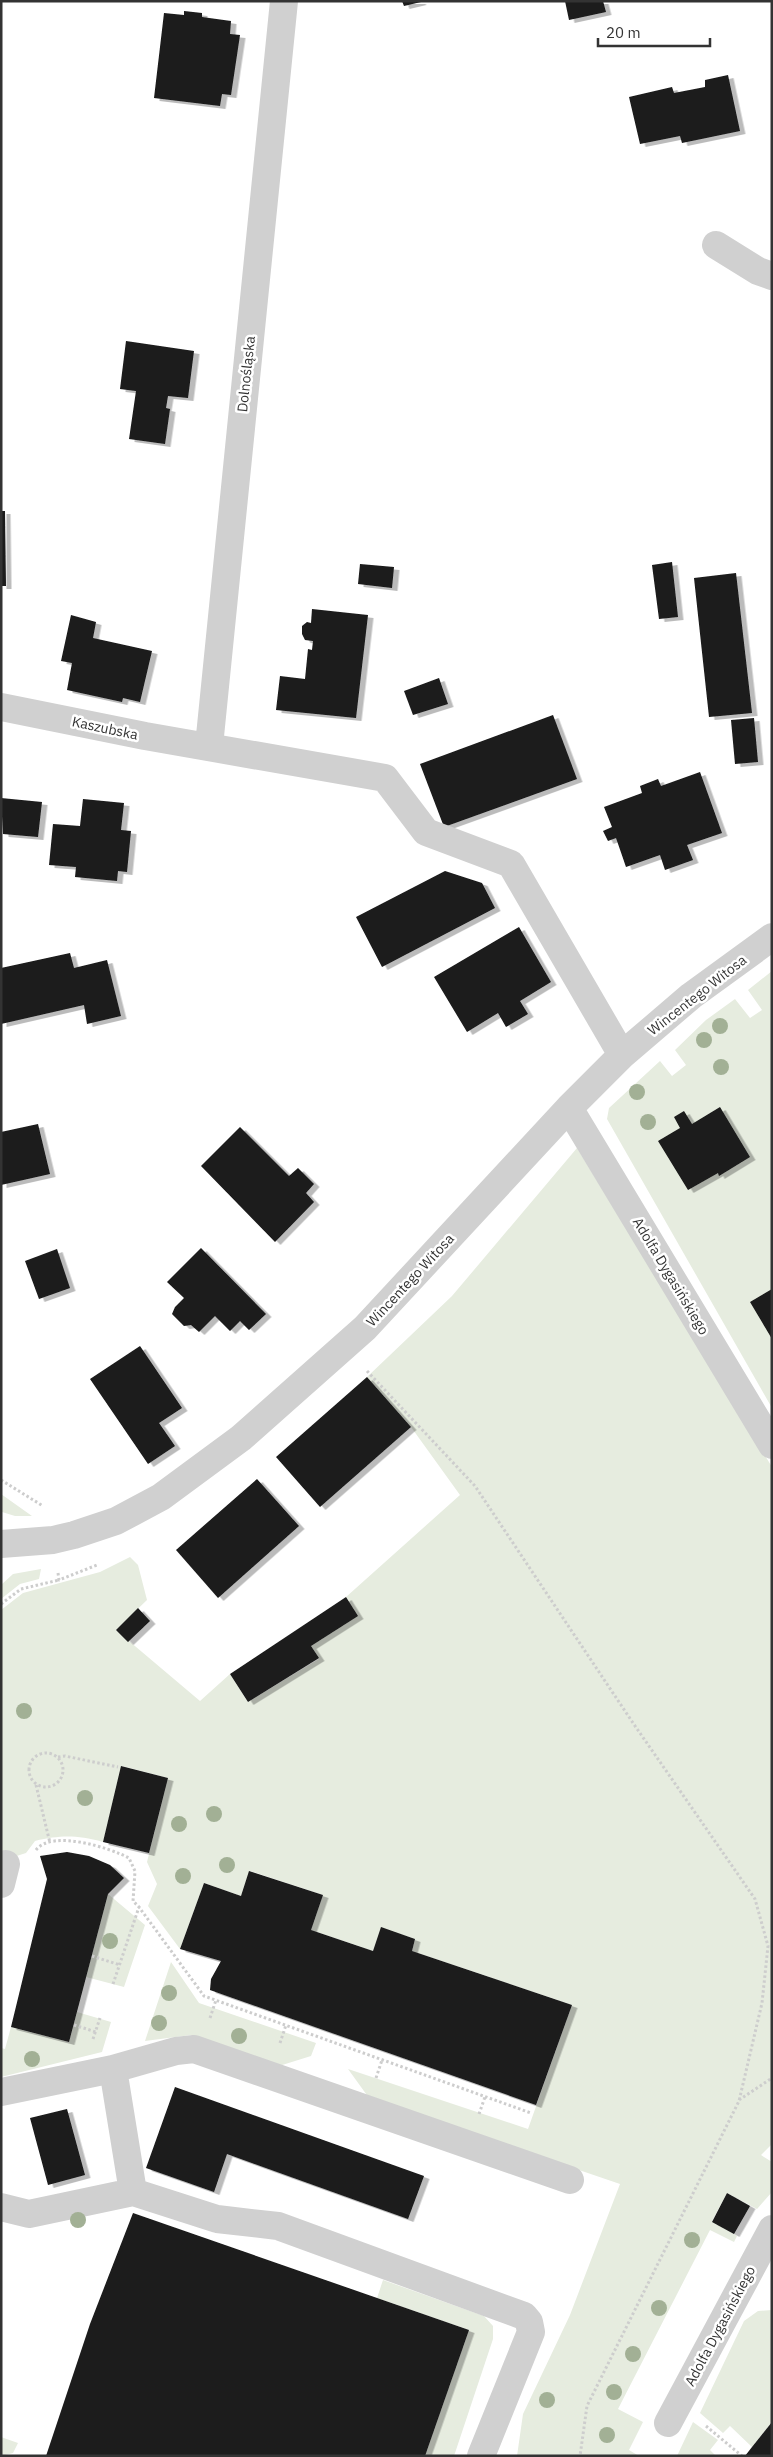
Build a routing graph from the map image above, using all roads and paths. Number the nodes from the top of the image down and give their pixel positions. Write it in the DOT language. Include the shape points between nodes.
graph roads {
  1 [pos="284,1"];
  2 [pos="716,244"];
  3 [pos="772,276"];
  4 [pos="1,707"];
  5 [pos="209,746"];
  6 [pos="772,937"];
  7 [pos="622,1055"];
  8 [pos="569,1108"];
  9 [pos="346,1345"];
  10 [pos="772,1445"];
  11 [pos="1,1544"];
  12 [pos="58,1580"];
  13 [pos="1,1604"];
  14 [pos="58,1757"];
  15 [pos="118,1767"];
  16 [pos="36,1785"];
  17 [pos="50,1843"];
  18 [pos="4,1874"];
  19 [pos="139,1907"];
  20 [pos="92,1956"];
  21 [pos="120,1965"];
  22 [pos="113,1984"];
  23 [pos="74,2025"];
  24 [pos="96,2032"];
  25 [pos="113,2069"];
  26 [pos="772,2078"];
  27 [pos="1,2092"];
  28 [pos="739,2101"];
  29 [pos="531,2113"];
  30 [pos="570,2180"];
  31 [pos="134,2192"];
  32 [pos="1,2207"];
  33 [pos="772,2229"];
  34 [pos="668,2423"];
  35 [pos="705,2425"];
  36 [pos="481,2456"];
  37 [pos="580,2456"];
  38 [pos="742,2456"];
  1 -- 5 [label="street, Dolnośląska"];
  2 -- 3 [label="street" via="758,272"];
  4 -- 5 [label="street, Kaszubska"];
  5 -- 7 [label="street, Kaszubska" via="385,778 426,832 511,864"];
  6 -- 7 [label="street, Wincentego Witosa" via="691,996"];
  7 -- 8 [label="street, Wincentego Witosa"];
  8 -- 9 [label="street, Wincentego Witosa"];
  8 -- 10 [label="street, Adolfa Dygasińskiego"];
  9 -- 11 [label="street, Wincentego Witosa" via="241,1438 161,1497 116,1520 74,1535 54,1540"];
  9 -- 28 [label="path" via="475,1486 755,1899 768,1946 762,2003"];
  12 -- 13 [label="path" via="21,1589"];
  14 -- 15 [label="path"];
  14 -- 16 [label="path" via="64,1773 58,1784 48,1788"];
  14 -- 16 [label="path" via="41,1753 32,1759 28,1771"];
  16 -- 17 [label="path"];
  17 -- 18 [label="path" via="39,1846"];
  17 -- 19 [label="path" via="94,1844 129,1858 135,1871 133,1901"];
  19 -- 21 [label="path"];
  19 -- 29 [label="path" via="204,1996"];
  20 -- 21 [label="path"];
  21 -- 22 [label="path"];
  23 -- 24 [label="path"];
  25 -- 27 [label="street"];
  25 -- 30 [label="street" via="194,2049"];
  25 -- 31 [label="street"];
  26 -- 28 [label="path"];
  28 -- 37 [label="path" via="587,2406"];
  31 -- 32 [label="street" via="29,2214"];
  31 -- 36 [label="street" via="217,2220 278,2226 524,2316 531,2332"];
  33 -- 34 [label="street, Adolfa Dygasińskiego"];
  35 -- 38 [label="path"];
}
